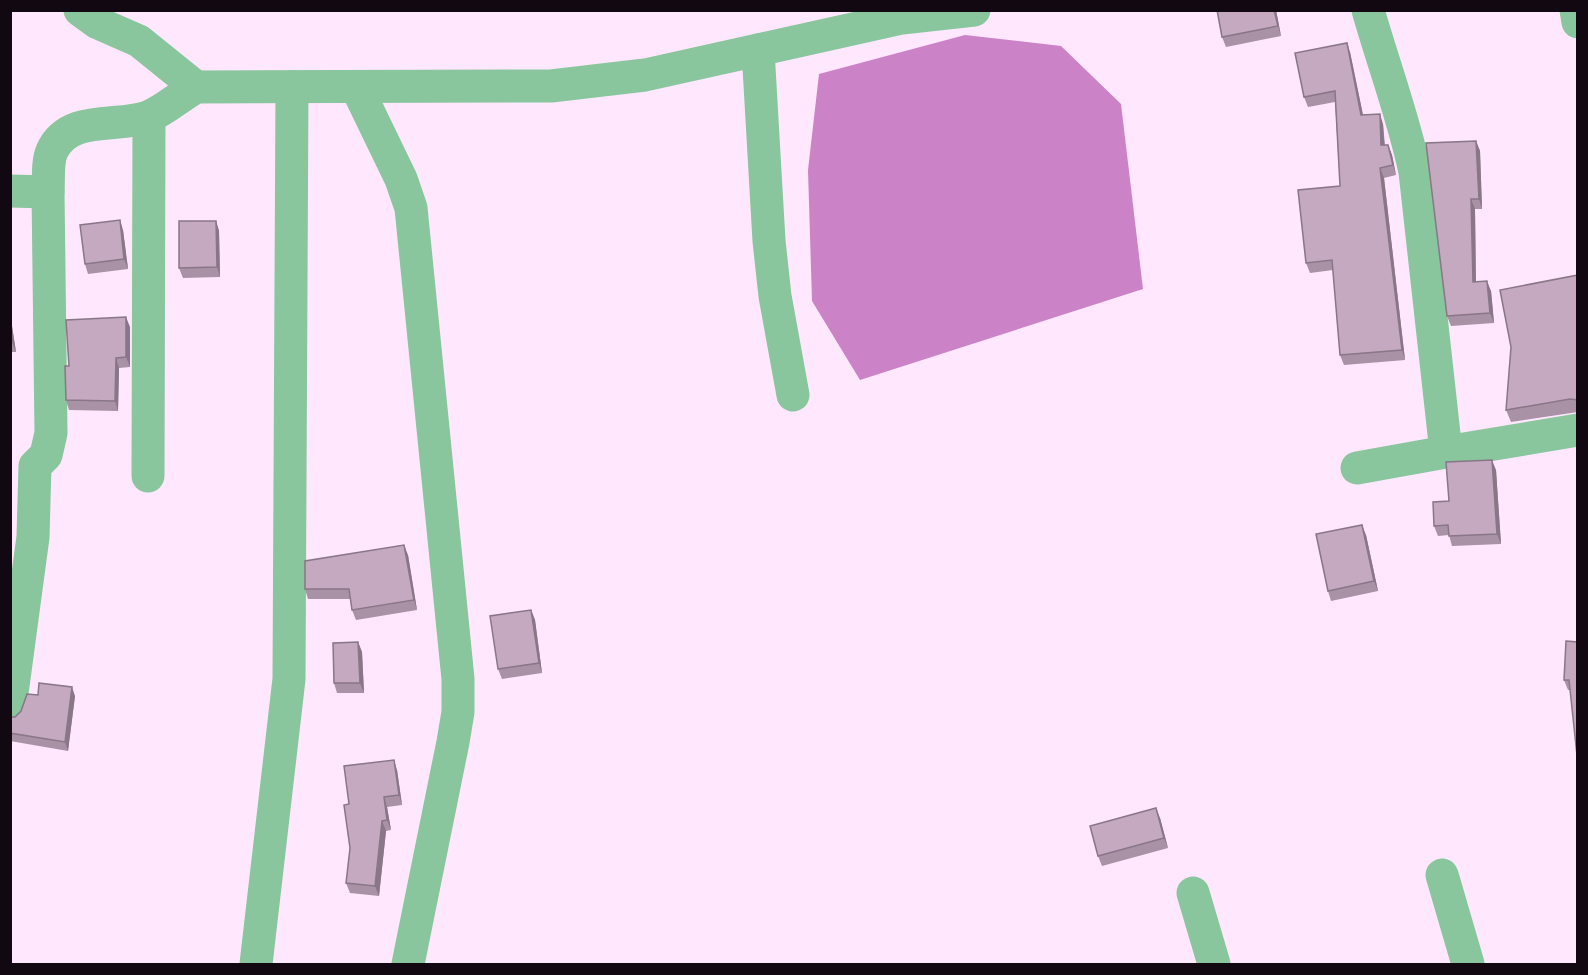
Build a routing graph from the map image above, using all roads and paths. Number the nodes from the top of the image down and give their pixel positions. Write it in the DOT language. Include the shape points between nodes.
graph roads {
  1 [pos="80,10"];
  2 [pos="974,10"];
  3 [pos="1368,10"];
  4 [pos="1576,11"];
  5 [pos="1578,22"];
  6 [pos="758,50"];
  7 [pos="195,87"];
  8 [pos="292,87"];
  9 [pos="357,88"];
  10 [pos="149,117"];
  11 [pos="10,191"];
  12 [pos="48,192"];
  13 [pos="793,395"];
  14 [pos="1578,430"];
  15 [pos="1446,452"];
  16 [pos="23,468"];
  17 [pos="1357,468"];
  18 [pos="148,476"];
  19 [pos="10,708"];
  20 [pos="1443,875"];
  21 [pos="1193,893"];
  22 [pos="256,964"];
  23 [pos="408,964"];
  24 [pos="1214,964"];
  25 [pos="1468,964"];
  1 -- 7 [label="street" via="98,23 139,41"];
  2 -- 6 [label="street" via="902,18"];
  3 -- 15 [label="street" via="1415,172"];
  4 -- 5 [label="street"];
  6 -- 9 [label="street" via="645,75 551,86"];
  6 -- 13 [label="street" via="769,241"];
  7 -- 8 [label="street"];
  7 -- 10 [label="street"];
  8 -- 9 [label="street"];
  8 -- 22 [label="street" via="289,679"];
  9 -- 23 [label="street" via="411,208 459,679 453,742"];
  10 -- 12 [label="street" via="89,125 60,138 51,153"];
  10 -- 18 [label="street"];
  11 -- 12 [label="street"];
  12 -- 16 [label="street" via="51,433 46,455"];
  14 -- 15 [label="street"];
  15 -- 17 [label="street"];
  16 -- 19 [label="street" via="33,537"];
  20 -- 25 [label="street"];
  21 -- 24 [label="street"];
}
